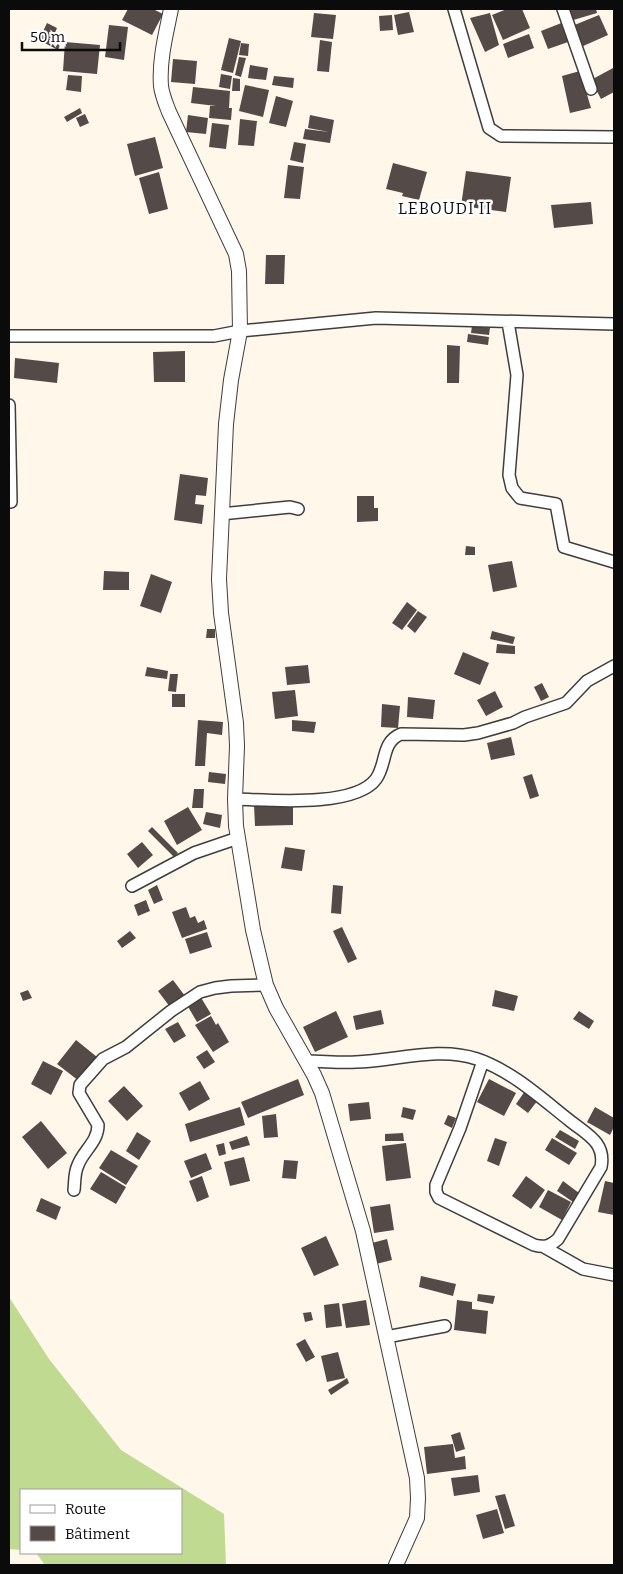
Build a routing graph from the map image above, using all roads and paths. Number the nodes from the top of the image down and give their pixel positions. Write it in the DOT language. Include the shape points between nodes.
graph roads {
  1 [pos="171,9"];
  2 [pos="454,9"];
  3 [pos="563,9"];
  4 [pos="591,89"];
  5 [pos="614,137"];
  6 [pos="508,322"];
  7 [pos="614,324"];
  8 [pos="240,331"];
  9 [pos="9,336"];
  10 [pos="9,406"];
  11 [pos="11,502"];
  12 [pos="298,509"];
  13 [pos="221,514"];
  14 [pos="614,562"];
  15 [pos="614,666"];
  16 [pos="235,799"];
  17 [pos="238,838"];
  18 [pos="132,886"];
  19 [pos="266,985"];
  20 [pos="306,1061"];
  21 [pos="483,1061"];
  22 [pos="74,1190"];
  23 [pos="544,1247"];
  24 [pos="614,1275"];
  25 [pos="445,1326"];
  26 [pos="386,1337"];
  27 [pos="396,1565"];
  1 -- 8 [label="street" via="162,52 162,88 169,112 236,254"];
  2 -- 5 [label="street" via="489,128 500,136"];
  3 -- 4 [label="street"];
  6 -- 7 [label="street"];
  6 -- 8 [label="street" via="376,318"];
  6 -- 14 [label="street" via="517,375 509,475 512,488 520,498 556,504 564,547"];
  8 -- 9 [label="street" via="214,336"];
  8 -- 13 [label="street" via="226,424"];
  10 -- 11 [label="street"];
  12 -- 13 [label="street" via="290,507"];
  13 -- 16 [label="street" via="219,578 236,723"];
  15 -- 16 [label="street" via="586,681 566,703 513,723 464,735 401,734 394,737 371,785 351,794 322,800"];
  16 -- 17 [label="street"];
  17 -- 18 [label="street" via="194,853"];
  17 -- 19 [label="street"];
  19 -- 20 [label="street"];
  19 -- 22 [label="street" via="231,986 200,992 95,1067 80,1085 78,1093 98,1130 78,1164"];
  20 -- 21 [label="street" via="356,1062 454,1054"];
  20 -- 26 [label="street" via="322,1093 360,1221"];
  21 -- 23 [label="street" via="436,1192 439,1198 534,1246"];
  21 -- 23 [label="street" via="530,1090 596,1141 600,1150 602,1157 596,1175 558,1239"];
  23 -- 24 [label="street" via="583,1269"];
  25 -- 26 [label="street"];
  26 -- 27 [label="street" via="418,1498 417,1518"];
}
